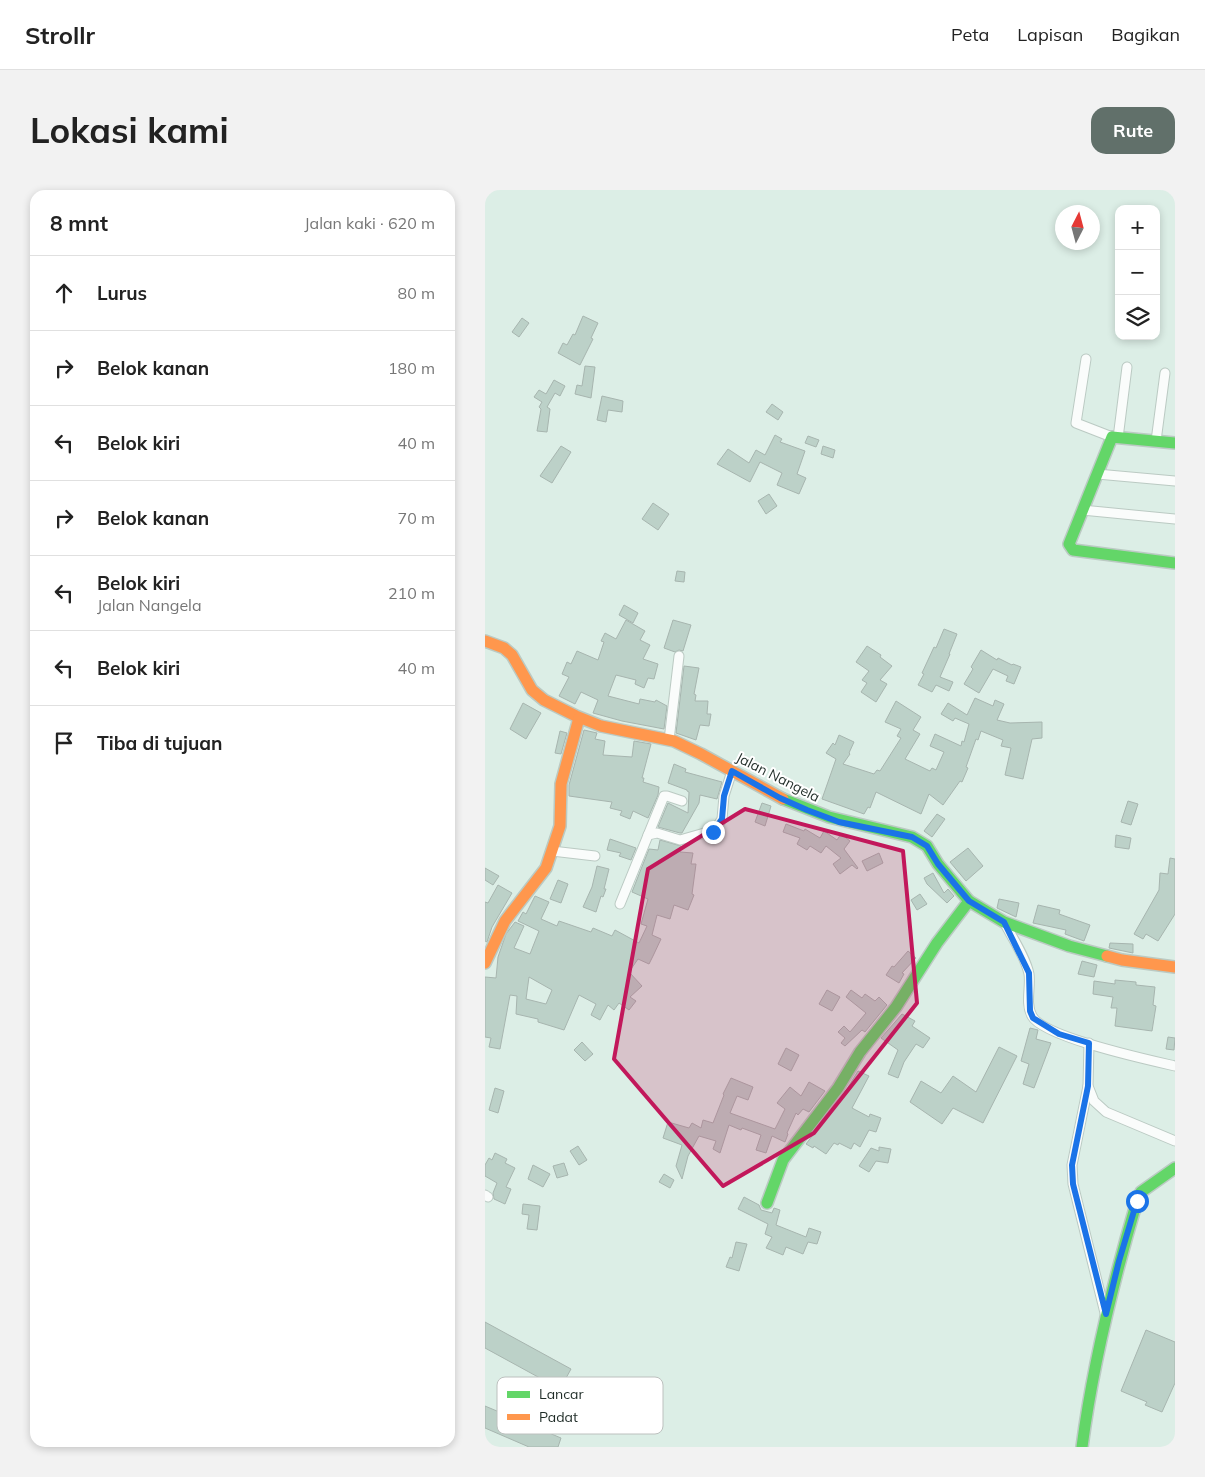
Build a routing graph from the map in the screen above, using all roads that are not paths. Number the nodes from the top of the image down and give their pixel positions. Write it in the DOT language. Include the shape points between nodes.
graph roads {
  1 [pos="1086,359"];
  2 [pos="1127,367"];
  3 [pos="1165,373"];
  4 [pos="1115,437"];
  5 [pos="1156,441"];
  6 [pos="1175,443"];
  7 [pos="1097,474"];
  8 [pos="1175,481"];
  9 [pos="1082,510"];
  10 [pos="1175,519"];
  11 [pos="1175,563"];
  12 [pos="485,642"];
  13 [pos="679,656"];
  14 [pos="579,718"];
  15 [pos="669,740"];
  16 [pos="732,771"];
  17 [pos="682,801"];
  18 [pos="648,835"];
  19 [pos="552,852"];
  20 [pos="595,856"];
  21 [pos="969,901"];
  22 [pos="620,904"];
  23 [pos="1004,922"];
  24 [pos="485,963"];
  25 [pos="1175,967"];
  26 [pos="1089,1043"];
  27 [pos="1175,1066"];
  28 [pos="1088,1086"];
  29 [pos="1175,1140"];
  30 [pos="1175,1168"];
  31 [pos="767,1203"];
  32 [pos="1106,1314"];
  33 [pos="1082,1447"];
  1 -- 4 [label="street" via="1076,423"];
  2 -- 4 [label="street"];
  3 -- 5 [label="street"];
  4 -- 5 [label="street"];
  4 -- 7 [label="street"];
  5 -- 6 [label="street"];
  7 -- 8 [label="street"];
  7 -- 9 [label="street"];
  9 -- 10 [label="street"];
  9 -- 11 [label="street" via="1069,544 1073,550"];
  12 -- 14 [label="street, Jalan Nangela" via="509,651 536,696"];
  13 -- 15 [label="street"];
  14 -- 15 [label="street, Jalan Nangela" via="609,728"];
  14 -- 19 [label="street" via="561,784 559,826"];
  15 -- 16 [label="street, Jalan Nangela"];
  16 -- 18 [label="street" via="722,819 713,832 680,840 657,833"];
  16 -- 21 [label="street, Jalan Nangela" via="780,798 831,819 919,840"];
  17 -- 18 [label="street" via="664,796"];
  18 -- 22 [label="street"];
  19 -- 20 [label="street"];
  19 -- 24 [label="street" via="543,873 502,926"];
  21 -- 23 [label="street, Jalan Nangela"];
  21 -- 31 [label="street" via="937,943 896,1007 860,1052 838,1088 783,1160"];
  23 -- 25 [label="street, Jalan Nangela" via="1069,946 1122,960"];
  23 -- 26 [label="street" via="1029,973 1033,1018 1059,1034"];
  26 -- 27 [label="street"];
  26 -- 28 [label="street"];
  28 -- 29 [label="street" via="1094,1101 1106,1112"];
  28 -- 32 [label="street" via="1072,1165 1073,1184"];
  30 -- 32 [label="street" via="1141,1192"];
  32 -- 33 [label="street" via="1086,1410"];
}
